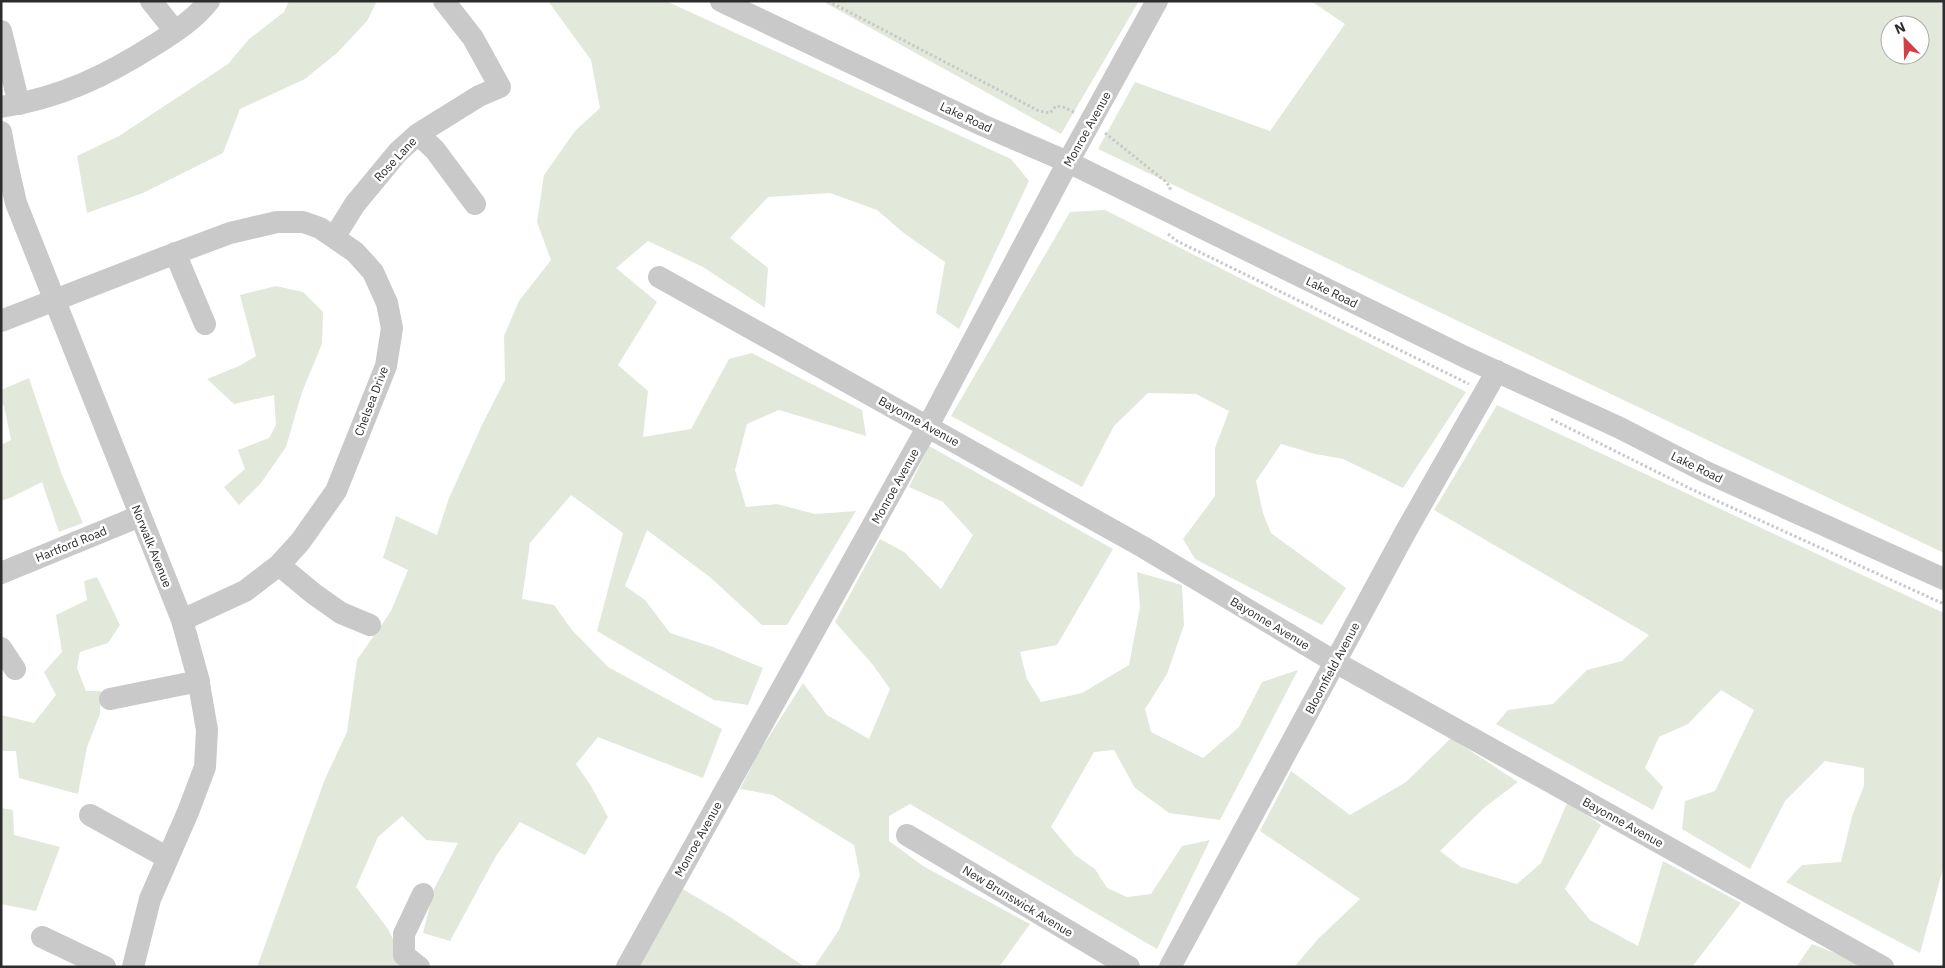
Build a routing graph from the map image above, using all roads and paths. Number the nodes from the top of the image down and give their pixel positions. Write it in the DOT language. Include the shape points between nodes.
graph roads {
  1 [pos="151,1"];
  2 [pos="209,1"];
  3 [pos="444,1"];
  4 [pos="721,1"];
  5 [pos="748,1"];
  6 [pos="828,1"];
  7 [pos="1157,1"];
  8 [pos="769,25"];
  9 [pos="1,31"];
  10 [pos="175,32"];
  11 [pos="10,106"];
  12 [pos="1081,116"];
  13 [pos="1101,129"];
  14 [pos="1,132"];
  15 [pos="418,134"];
  16 [pos="1068,162"];
  17 [pos="1170,194"];
  18 [pos="475,204"];
  19 [pos="1165,232"];
  20 [pos="335,236"];
  21 [pos="175,253"];
  22 [pos="659,277"];
  23 [pos="54,300"];
  24 [pos="1,321"];
  25 [pos="205,324"];
  26 [pos="1497,371"];
  27 [pos="1475,387"];
  28 [pos="928,426"];
  29 [pos="140,516"];
  30 [pos="279,565"];
  31 [pos="1,573"];
  32 [pos="1944,579"];
  33 [pos="182,620"];
  34 [pos="370,625"];
  35 [pos="1,648"];
  36 [pos="1335,662"];
  37 [pos="15,669"];
  38 [pos="199,681"];
  39 [pos="110,699"];
  40 [pos="90,815"];
  41 [pos="907,835"];
  42 [pos="168,858"];
  43 [pos="423,894"];
  44 [pos="42,937"];
  45 [pos="105,967"];
  46 [pos="133,967"];
  47 [pos="419,967"];
  48 [pos="627,967"];
  49 [pos="1129,967"];
  50 [pos="1170,967"];
  51 [pos="1882,967"];
  1 -- 10 [label="street"];
  2 -- 10 [label="street"];
  3 -- 15 [label="street, Rose Lane" via="473,38 500,87"];
  4 -- 8 [label="street, Lake Road"];
  5 -- 8 [label="street"];
  6 -- 12 [label="path" via="1039,111 1050,113 1056,106"];
  7 -- 16 [label="street, Monroe Avenue"];
  8 -- 16 [label="street, Lake Road"];
  9 -- 11 [label="street"];
  10 -- 11 [label="street" via="120,67 72,89"];
  13 -- 17 [label="path" via="1165,181 1170,187"];
  14 -- 23 [label="street, Norwalk Avenue" via="16,203"];
  15 -- 18 [label="street" via="435,150"];
  15 -- 20 [label="street, Rose Lane" via="398,152 355,204"];
  16 -- 26 [label="street, Lake Road"];
  16 -- 28 [label="street, Monroe Avenue"];
  19 -- 27 [label="path" via="1177,241"];
  20 -- 21 [label="street, Chelsea Drive" via="303,222 277,222 230,233"];
  20 -- 30 [label="street, Chelsea Drive" via="373,272 387,303 392,328 386,366 336,491 300,542"];
  21 -- 23 [label="street, Chelsea Drive"];
  21 -- 25 [label="street"];
  22 -- 28 [label="street, Bayonne Avenue"];
  23 -- 24 [label="street, Chelsea Drive"];
  23 -- 29 [label="street, Norwalk Avenue"];
  26 -- 32 [label="street, Lake Road" via="1706,472"];
  26 -- 36 [label="street, Bloomfield Avenue"];
  28 -- 36 [label="street, Bayonne Avenue" via="1143,547"];
  28 -- 48 [label="street, Monroe Avenue"];
  29 -- 31 [label="street, Hartford Road"];
  29 -- 33 [label="street, Norwalk Avenue"];
  30 -- 33 [label="street, Chelsea Drive" via="245,591"];
  30 -- 34 [label="street" via="341,612"];
  33 -- 38 [label="street, Norwalk Avenue"];
  35 -- 37 [label="street"];
  36 -- 50 [label="street, Bloomfield Avenue"];
  36 -- 51 [label="street, Bayonne Avenue"];
  38 -- 39 [label="street"];
  38 -- 42 [label="street, Norwalk Avenue" via="207,730 205,767"];
  40 -- 42 [label="street"];
  41 -- 49 [label="street, New Brunswick Avenue"];
  42 -- 46 [label="street, Norwalk Avenue" via="150,899"];
  43 -- 47 [label="street" via="404,934 404,955"];
  44 -- 45 [label="street"];
}
